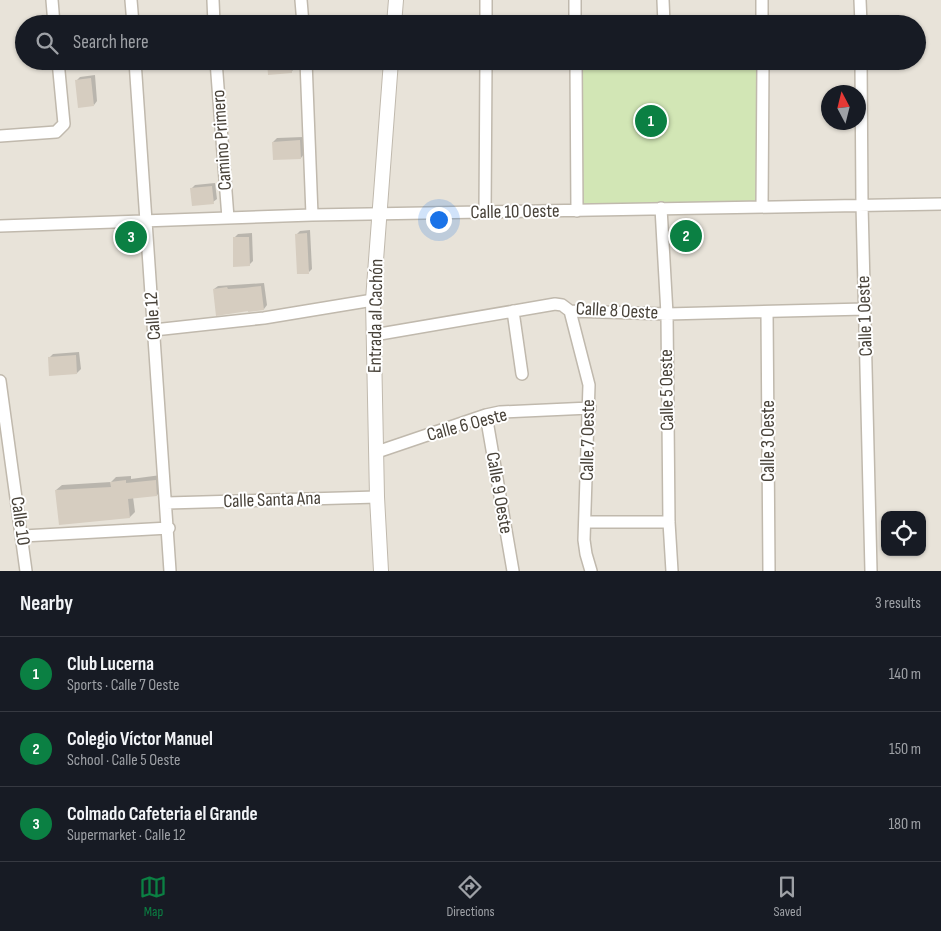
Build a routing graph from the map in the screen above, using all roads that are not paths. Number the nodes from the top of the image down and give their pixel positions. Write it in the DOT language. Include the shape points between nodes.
graph roads {
  1 [pos="52,0"];
  2 [pos="131,0"];
  3 [pos="213,0"];
  4 [pos="301,0"];
  5 [pos="396,0"];
  6 [pos="486,0"];
  7 [pos="574,0"];
  8 [pos="663,0"];
  9 [pos="762,0"];
  10 [pos="860,0"];
  11 [pos="53,15"];
  12 [pos="132,15"];
  13 [pos="214,15"];
  14 [pos="302,15"];
  15 [pos="395,15"];
  16 [pos="486,15"];
  17 [pos="575,15"];
  18 [pos="664,15"];
  19 [pos="762,15"];
  20 [pos="860,15"];
  21 [pos="59,70"];
  22 [pos="136,70"];
  23 [pos="217,70"];
  24 [pos="306,70"];
  25 [pos="390,70"];
  26 [pos="486,70"];
  27 [pos="576,70"];
  28 [pos="763,70"];
  29 [pos="861,70"];
  30 [pos="0,136"];
  31 [pos="941,204"];
  32 [pos="862,205"];
  33 [pos="762,207"];
  34 [pos="661,208"];
  35 [pos="577,211"];
  36 [pos="485,213"];
  37 [pos="379,214"];
  38 [pos="312,215"];
  39 [pos="228,218"];
  40 [pos="145,220"];
  41 [pos="0,226"];
  42 [pos="373,300"];
  43 [pos="865,309"];
  44 [pos="570,311"];
  45 [pos="513,312"];
  46 [pos="767,312"];
  47 [pos="666,314"];
  48 [pos="154,330"];
  49 [pos="374,335"];
  50 [pos="522,374"];
  51 [pos="0,381"];
  52 [pos="590,408"];
  53 [pos="486,415"];
  54 [pos="377,452"];
  55 [pos="377,497"];
  56 [pos="166,503"];
  57 [pos="586,522"];
  58 [pos="669,522"];
  59 [pos="168,528"];
  60 [pos="23,536"];
  61 [pos="26,571"];
  62 [pos="170,571"];
  63 [pos="381,571"];
  64 [pos="513,571"];
  65 [pos="591,571"];
  66 [pos="672,571"];
  67 [pos="769,571"];
  68 [pos="871,571"];
  1 -- 11 [label="street"];
  2 -- 12 [label="street"];
  3 -- 13 [label="street"];
  4 -- 14 [label="street"];
  5 -- 15 [label="street"];
  6 -- 16 [label="street"];
  7 -- 17 [label="street"];
  8 -- 18 [label="street"];
  9 -- 19 [label="street"];
  10 -- 20 [label="street"];
  21 -- 30 [label="street" via="64,124 56,132"];
  22 -- 40 [label="street, Calle 12"];
  23 -- 39 [label="street, Camino Primero"];
  24 -- 38 [label="street"];
  25 -- 37 [label="street, Entrada al Cachón"];
  26 -- 36 [label="street"];
  27 -- 35 [label="street"];
  28 -- 33 [label="street"];
  29 -- 32 [label="street, Calle 1 Oeste"];
  31 -- 32 [label="street, Calle 10 Oeste"];
  32 -- 33 [label="street, Calle 10 Oeste"];
  32 -- 43 [label="street, Calle 1 Oeste"];
  33 -- 34 [label="street, Calle 10 Oeste"];
  34 -- 35 [label="street, Calle 10 Oeste"];
  34 -- 47 [label="street, Calle 5 Oeste"];
  35 -- 36 [label="street, Calle 10 Oeste"];
  36 -- 37 [label="street, Calle 10 Oeste"];
  37 -- 38 [label="street, Calle 10 Oeste"];
  37 -- 42 [label="street, Entrada al Cachón"];
  38 -- 39 [label="street, Calle 10 Oeste"];
  39 -- 40 [label="street, Calle 10 Oeste"];
  40 -- 41 [label="street, Calle 10 Oeste"];
  40 -- 48 [label="street, Calle 12"];
  42 -- 48 [label="street" via="264,318"];
  42 -- 49 [label="street, Entrada al Cachón"];
  43 -- 46 [label="street, Calle 8 Oeste"];
  43 -- 68 [label="street, Calle 1 Oeste"];
  44 -- 45 [label="street, Calle 8 Oeste" via="555,304"];
  44 -- 47 [label="street, Calle 8 Oeste"];
  44 -- 52 [label="street, Calle 7 Oeste" via="590,385"];
  45 -- 49 [label="street, Calle 8 Oeste"];
  45 -- 50 [label="street"];
  46 -- 47 [label="street, Calle 8 Oeste"];
  46 -- 67 [label="street, Calle 3 Oeste"];
  47 -- 58 [label="street, Calle 5 Oeste"];
  48 -- 56 [label="street, Calle 12"];
  49 -- 54 [label="street, Entrada al Cachón"];
  51 -- 60 [label="street, Calle 10"];
  52 -- 53 [label="street, Calle 6 Oeste"];
  52 -- 57 [label="street, Calle 7 Oeste"];
  53 -- 54 [label="street, Calle 6 Oeste"];
  53 -- 64 [label="street, Calle 9 Oeste"];
  54 -- 55 [label="street, Entrada al Cachón"];
  55 -- 56 [label="street, Calle Santa Ana"];
  55 -- 63 [label="street, Entrada al Cachón"];
  56 -- 59 [label="street, Calle 12"];
  57 -- 58 [label="street"];
  57 -- 65 [label="street, Calle 7 Oeste" via="584,540"];
  58 -- 66 [label="street, Calle 5 Oeste"];
  59 -- 60 [label="street"];
  59 -- 62 [label="street, Calle 12"];
  60 -- 61 [label="street, Calle 10"];
}
